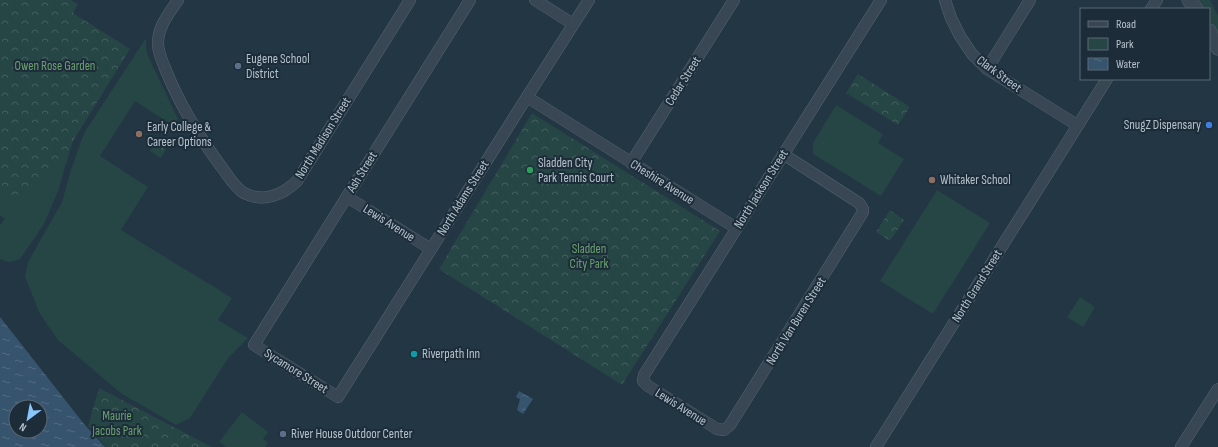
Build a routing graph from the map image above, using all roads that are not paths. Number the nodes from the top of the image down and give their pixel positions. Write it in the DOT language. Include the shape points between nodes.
graph roads {
  1 [pos="178,0"];
  2 [pos="410,0"];
  3 [pos="470,0"];
  4 [pos="535,0"];
  5 [pos="589,0"];
  6 [pos="734,0"];
  7 [pos="881,0"];
  8 [pos="945,0"];
  9 [pos="1030,0"];
  10 [pos="573,24"];
  11 [pos="1210,32"];
  12 [pos="1218,48"];
  13 [pos="987,69"];
  14 [pos="1106,80"];
  15 [pos="527,97"];
  16 [pos="1078,125"];
  17 [pos="783,154"];
  18 [pos="631,163"];
  19 [pos="347,197"];
  20 [pos="736,228"];
  21 [pos="431,249"];
  22 [pos="254,345"];
  23 [pos="643,379"];
  24 [pos="1218,389"];
  25 [pos="338,398"];
  26 [pos="724,430"];
  27 [pos="876,447"];
  28 [pos="1182,447"];
  1 -- 2 [label="street, North Madison Street" via="160,29 158,42 161,58 184,111 211,152 236,187 258,198 278,194 297,181"];
  3 -- 19 [label="street, Ash Street"];
  4 -- 10 [label="street"];
  5 -- 10 [label="street, North Adams Street"];
  6 -- 18 [label="street, Cedar Street"];
  7 -- 17 [label="street, North Jackson Street"];
  8 -- 13 [label="street, Clark Street" via="960,36 972,54"];
  9 -- 13 [label="street"];
  10 -- 15 [label="street, North Adams Street"];
  11 -- 12 [label="street"];
  13 -- 16 [label="street, Clark Street"];
  14 -- 16 [label="street, North Grand Street"];
  15 -- 18 [label="street, Cheshire Avenue"];
  15 -- 21 [label="street, North Adams Street"];
  16 -- 27 [label="street, North Grand Street"];
  17 -- 20 [label="street, North Jackson Street"];
  17 -- 26 [label="street, North Van Buren Street" via="859,203 863,209 862,215"];
  18 -- 20 [label="street, Cheshire Avenue"];
  19 -- 21 [label="street, Lewis Avenue"];
  19 -- 22 [label="street, Ash Street"];
  20 -- 23 [label="street, North Jackson Street" via="645,371"];
  21 -- 25 [label="street, North Adams Street"];
  22 -- 25 [label="street, Sycamore Street"];
  23 -- 26 [label="street, Lewis Avenue" via="648,386 717,429"];
  24 -- 28 [label="street"];
}
